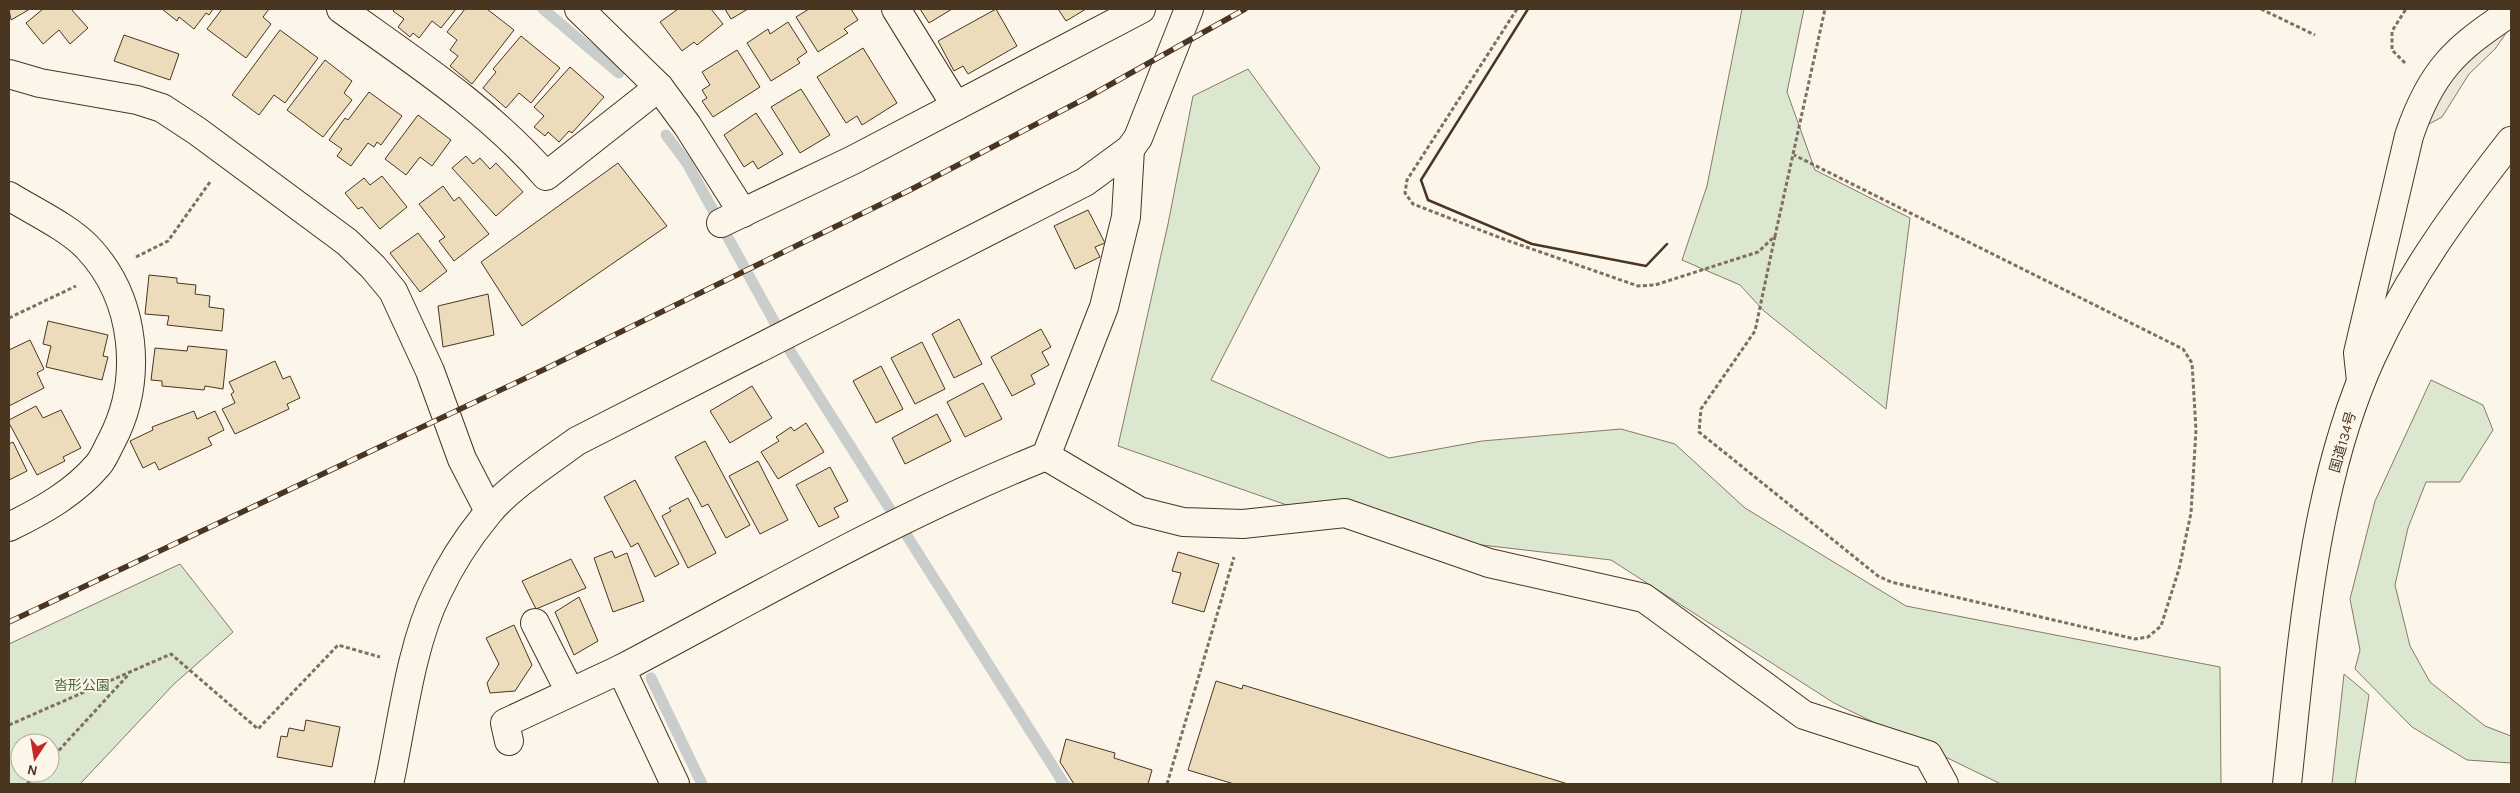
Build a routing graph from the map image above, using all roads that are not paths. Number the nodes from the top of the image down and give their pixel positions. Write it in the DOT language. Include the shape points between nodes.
graph roads {
  1 [pos="341,9"];
  2 [pos="579,9"];
  3 [pos="896,9"];
  4 [pos="1141,9"];
  5 [pos="1149,9"];
  6 [pos="1188,10"];
  7 [pos="2511,12"];
  8 [pos="9,74"];
  9 [pos="659,87"];
  10 [pos="956,106"];
  11 [pos="2511,141"];
  12 [pos="1130,150"];
  13 [pos="9,196"];
  14 [pos="2361,381"];
  15 [pos="1046,456"];
  16 [pos="489,511"];
  17 [pos="9,527"];
  18 [pos="535,623"];
  19 [pos="621,669"];
  20 [pos="570,692"];
  21 [pos="509,741"];
  22 [pos="389,784"];
  23 [pos="675,784"];
  24 [pos="1944,784"];
  25 [pos="2287,784"];
  1 -- 9 [label="main road" via="420,65 492,123 546,176"];
  2 -- 9 [label="main road"];
  3 -- 10 [label="main road"];
  4 -- 10 [label="main road"];
  5 -- 6 [label="main road"];
  6 -- 12 [label="main road" via="1146,120"];
  7 -- 14 [label="main road" via="2451,57 2420,104 2409,136 2358,353"];
  8 -- 16 [label="main road" via="162,108 347,242 393,290 430,371 462,459"];
  9 -- 10 [label="main road" via="688,125 732,218"];
  11 -- 14 [label="main road, 国道134号" via="2432,246"];
  12 -- 15 [label="main road" via="1126,216 1104,307"];
  12 -- 16 [label="main road" via="1085,182 577,441 534,472"];
  13 -- 17 [label="main road" via="87,247 106,271 126,316 132,356 129,391 119,428 99,464 68,492"];
  14 -- 25 [label="main road, 国道134号" via="2334,470 2316,547 2301,646"];
  15 -- 19 [label="main road" via="884,529"];
  15 -- 24 [label="main road" via="1139,511 1183,522 1243,524 1345,513 1489,563 1644,598 1804,715 1928,755"];
  16 -- 22 [label="main road" via="437,593 421,635"];
  18 -- 20 [label="main road"];
  19 -- 20 [label="main road"];
  19 -- 23 [label="main road"];
  20 -- 21 [label="main road" via="505,723"];
}
